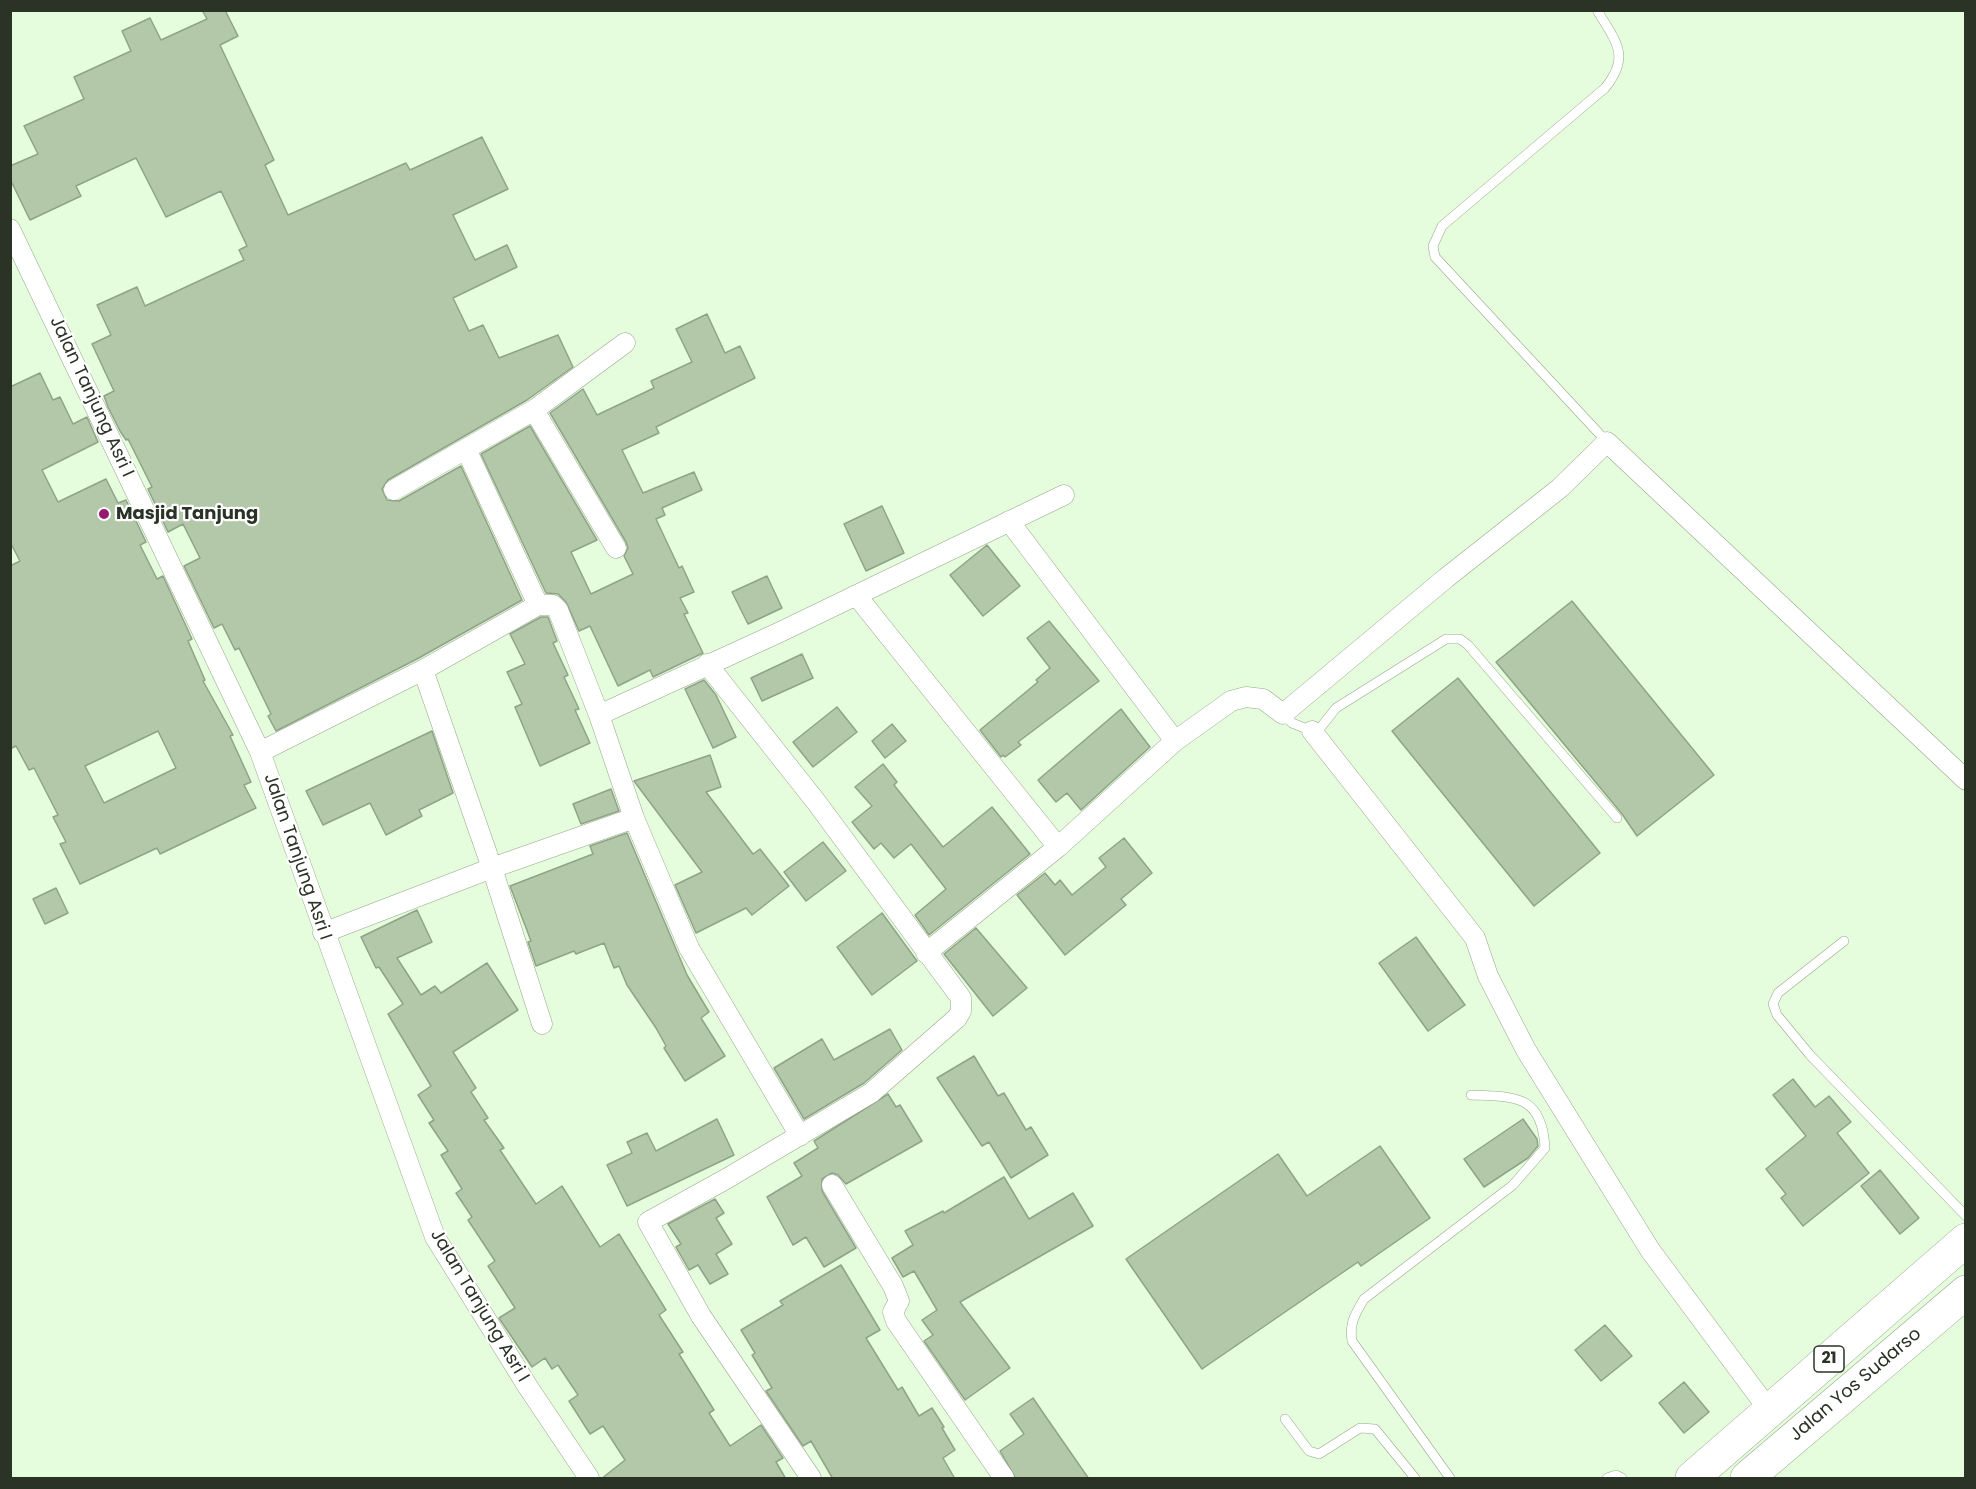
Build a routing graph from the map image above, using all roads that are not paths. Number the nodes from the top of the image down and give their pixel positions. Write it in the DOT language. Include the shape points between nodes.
graph roads {
  1 [pos="1597,10"];
  2 [pos="10,229"];
  3 [pos="625,343"];
  4 [pos="534,411"];
  5 [pos="1607,442"];
  6 [pos="466,449"];
  7 [pos="394,490"];
  8 [pos="1064,495"];
  9 [pos="1009,521"];
  10 [pos="616,548"];
  11 [pos="856,595"];
  12 [pos="538,605"];
  13 [pos="707,664"];
  14 [pos="423,670"];
  15 [pos="1282,714"];
  16 [pos="599,715"];
  17 [pos="1312,730"];
  18 [pos="1175,741"];
  19 [pos="260,752"];
  20 [pos="1965,780"];
  21 [pos="634,818"];
  22 [pos="1617,818"];
  23 [pos="1058,847"];
  24 [pos="492,868"];
  25 [pos="323,933"];
  26 [pos="1844,941"];
  27 [pos="926,953"];
  28 [pos="542,1024"];
  29 [pos="1471,1095"];
  30 [pos="801,1136"];
  31 [pos="832,1185"];
  32 [pos="1965,1216"];
  33 [pos="1959,1259"];
  34 [pos="1965,1292"];
  35 [pos="1769,1410"];
  36 [pos="1285,1419"];
  37 [pos="589,1479"];
  38 [pos="811,1479"];
  39 [pos="1004,1479"];
  40 [pos="1415,1479"];
  41 [pos="1450,1479"];
  42 [pos="1607,1479"];
  43 [pos="1622,1479"];
  44 [pos="1692,1479"];
  45 [pos="1747,1479"];
  1 -- 5 [label="lane" via="1618,46 1620,62 1615,76 1442,226 1433,246 1435,257"];
  2 -- 19 [label="street, Jalan Tanjung Asri I"];
  3 -- 4 [label="street"];
  4 -- 6 [label="street"];
  4 -- 10 [label="street"];
  5 -- 15 [label="street" via="1560,488"];
  5 -- 20 [label="street"];
  6 -- 7 [label="street"];
  6 -- 12 [label="street"];
  8 -- 9 [label="street"];
  9 -- 11 [label="street"];
  9 -- 18 [label="street"];
  11 -- 13 [label="street"];
  11 -- 23 [label="street"];
  12 -- 14 [label="street"];
  12 -- 16 [label="street" via="547,603 558,610"];
  13 -- 16 [label="street"];
  13 -- 27 [label="street" via="817,803"];
  14 -- 19 [label="street"];
  14 -- 24 [label="street"];
  15 -- 17 [label="lane" via="1292,723"];
  15 -- 18 [label="street" via="1263,699 1231,700"];
  16 -- 21 [label="street"];
  17 -- 22 [label="lane" via="1320,727 1336,708 1446,639 1460,639"];
  17 -- 35 [label="street" via="1475,938 1488,976 1526,1050 1650,1250"];
  18 -- 23 [label="street"];
  19 -- 25 [label="street, Jalan Tanjung Asri I"];
  21 -- 24 [label="street"];
  21 -- 30 [label="street" via="689,948"];
  23 -- 27 [label="street"];
  24 -- 25 [label="street"];
  24 -- 28 [label="street"];
  25 -- 37 [label="street, Jalan Tanjung Asri I" via="435,1237"];
  26 -- 32 [label="lane" via="1778,993 1773,1004 1777,1016 1809,1055"];
  27 -- 30 [label="street" via="961,998 957,1018 871,1093"];
  29 -- 41 [label="lane" via="1517,1097 1536,1112 1544,1128 1545,1148 1513,1185 1364,1299 1350,1330 1352,1341"];
  30 -- 38 [label="street" via="648,1222 701,1316"];
  31 -- 39 [label="street" via="893,1286 899,1301 893,1312 896,1321"];
  33 -- 35 [label="highway, Jalan Yos Sudarso / 21"];
  34 -- 45 [label="highway, Jalan Yos Sudarso / 21"];
  35 -- 44 [label="highway, Jalan Yos Sudarso / 21"];
  36 -- 40 [label="lane" via="1314,1454 1360,1428 1375,1429"];
  42 -- 43 [label="lane" via="1616,1475"];
}
